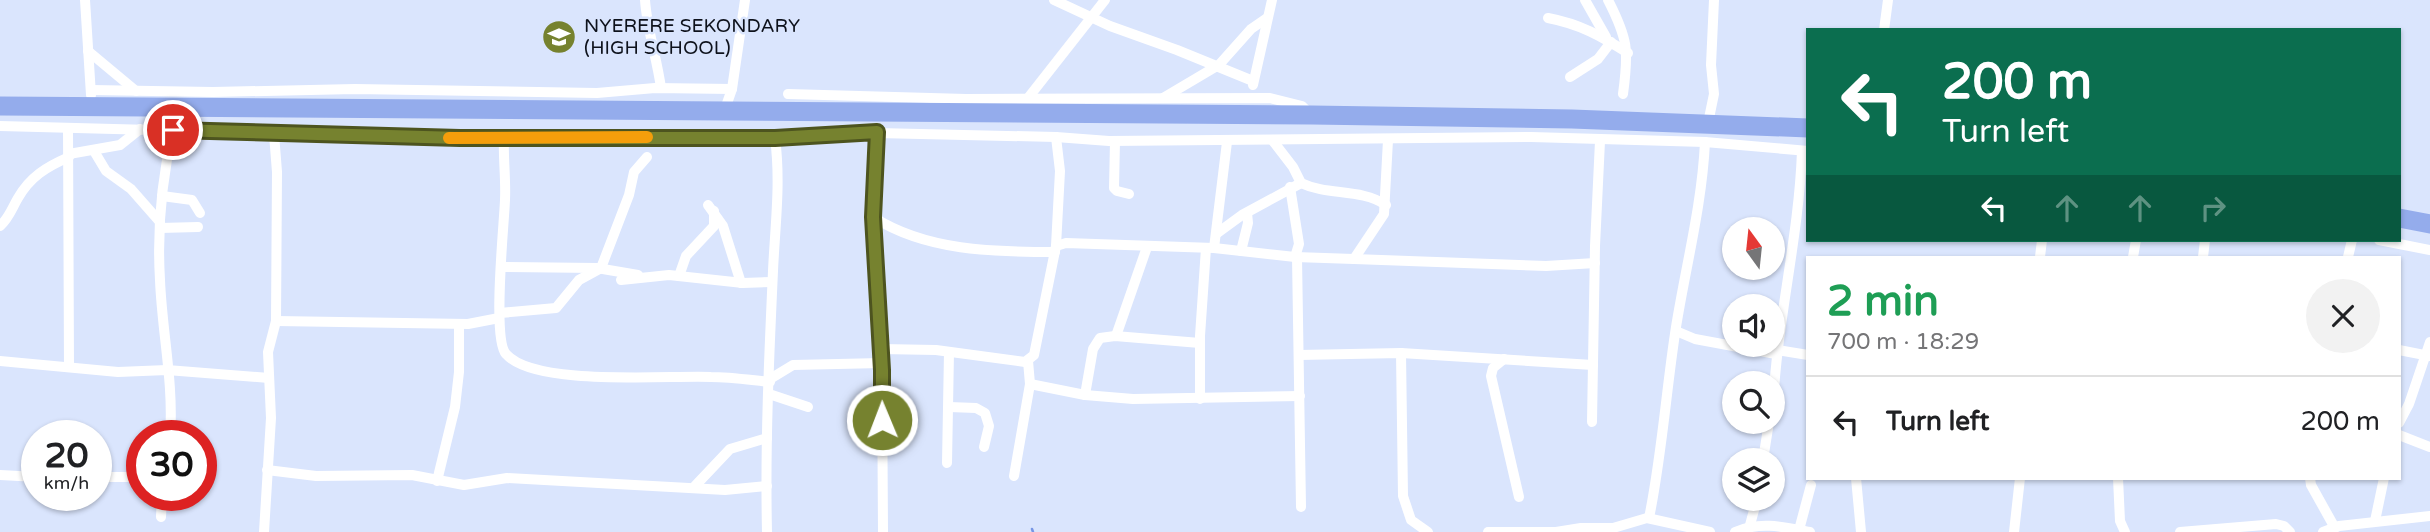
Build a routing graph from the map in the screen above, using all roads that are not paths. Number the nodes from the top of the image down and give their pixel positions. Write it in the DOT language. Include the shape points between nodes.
graph roads {
  1 [pos="85,0"];
  2 [pos="645,0"];
  3 [pos="745,0"];
  4 [pos="1054,0"];
  5 [pos="1105,0"];
  6 [pos="1272,0"];
  7 [pos="1585,0"];
  8 [pos="1608,0"];
  9 [pos="1714,0"];
  10 [pos="1888,0"];
  11 [pos="1093,18"];
  12 [pos="1267,18"];
  13 [pos="1548,18"];
  14 [pos="1884,28"];
  15 [pos="1609,41"];
  16 [pos="88,51"];
  17 [pos="1628,53"];
  18 [pos="1217,66"];
  19 [pos="1570,78"];
  20 [pos="1253,81"];
  21 [pos="661,88"];
  22 [pos="732,89"];
  23 [pos="136,91"];
  24 [pos="788,94"];
  25 [pos="1623,94"];
  26 [pos="1254,98"];
  27 [pos="90,99"];
  28 [pos="1028,99"];
  29 [pos="1160,100"];
  30 [pos="0,106"];
  31 [pos="725,109"];
  32 [pos="1311,115"];
  33 [pos="1572,119"];
  34 [pos="0,126"];
  35 [pos="68,128"];
  36 [pos="1532,128"];
  37 [pos="1806,128"];
  38 [pos="140,129"];
  39 [pos="173,130"];
  40 [pos="877,132"];
  41 [pos="1707,133"];
  42 [pos="274,134"];
  43 [pos="504,136"];
  44 [pos="1056,137"];
  45 [pos="775,138"];
  46 [pos="1572,139"];
  47 [pos="1388,140"];
  48 [pos="1115,141"];
  49 [pos="1273,141"];
  50 [pos="1600,141"];
  51 [pos="1227,142"];
  52 [pos="94,151"];
  53 [pos="1805,151"];
  54 [pos="69,156"];
  55 [pos="647,157"];
  56 [pos="1296,185"];
  57 [pos="1129,194"];
  58 [pos="162,196"];
  59 [pos="1386,205"];
  60 [pos="200,213"];
  61 [pos="1247,213"];
  62 [pos="873,217"];
  63 [pos="2401,218"];
  64 [pos="2430,224"];
  65 [pos="160,225"];
  66 [pos="0,226"];
  67 [pos="198,227"];
  68 [pos="1216,234"];
  69 [pos="2389,242"];
  70 [pos="1147,247"];
  71 [pos="1210,248"];
  72 [pos="1055,249"];
  73 [pos="2430,250"];
  74 [pos="1241,251"];
  75 [pos="1296,257"];
  76 [pos="1354,259"];
  77 [pos="1595,262"];
  78 [pos="502,267"];
  79 [pos="601,268"];
  80 [pos="679,276"];
  81 [pos="641,277"];
  82 [pos="621,280"];
  83 [pos="772,282"];
  84 [pos="741,283"];
  85 [pos="1785,300"];
  86 [pos="499,315"];
  87 [pos="275,321"];
  88 [pos="459,324"];
  89 [pos="1676,331"];
  90 [pos="1116,336"];
  91 [pos="2430,342"];
  92 [pos="1199,343"];
  93 [pos="1722,343"];
  94 [pos="881,349"];
  95 [pos="2401,350"];
  96 [pos="949,352"];
  97 [pos="1401,353"];
  98 [pos="1785,353"];
  99 [pos="1299,355"];
  100 [pos="1806,355"];
  101 [pos="2428,356"];
  102 [pos="1504,359"];
  103 [pos="0,361"];
  104 [pos="1028,361"];
  105 [pos="882,363"];
  106 [pos="1593,365"];
  107 [pos="69,367"];
  108 [pos="167,370"];
  109 [pos="269,378"];
  110 [pos="770,380"];
  111 [pos="1030,384"];
  112 [pos="769,394"];
  113 [pos="1084,395"];
  114 [pos="1300,396"];
  115 [pos="1200,399"];
  116 [pos="808,407"];
  117 [pos="949,407"];
  118 [pos="2401,418"];
  119 [pos="170,420"];
  120 [pos="1592,422"];
  121 [pos="2401,436"];
  122 [pos="767,438"];
  123 [pos="984,447"];
  124 [pos="2430,447"];
  125 [pos="947,463"];
  126 [pos="267,470"];
  127 [pos="0,475"];
  128 [pos="21,476"];
  129 [pos="1014,476"];
  130 [pos="1856,480"];
  131 [pos="2020,480"];
  132 [pos="2118,480"];
  133 [pos="2310,480"];
  134 [pos="2384,480"];
  135 [pos="437,481"];
  136 [pos="1811,485"];
  137 [pos="695,486"];
  138 [pos="767,486"];
  139 [pos="1519,497"];
  140 [pos="1301,507"];
  141 [pos="161,511"];
  142 [pos="1754,511"];
  143 [pos="2430,516"];
  144 [pos="161,517"];
  145 [pos="1649,518"];
  146 [pos="2375,521"];
  147 [pos="1750,526"];
  148 [pos="2356,528"];
  149 [pos="2337,529"];
  150 [pos="1805,531"];
  151 [pos="2206,531"];
  152 [pos="264,532"];
  153 [pos="767,532"];
  154 [pos="883,532"];
  155 [pos="1428,532"];
  156 [pos="1488,532"];
  157 [pos="1555,532"];
  158 [pos="1710,532"];
  159 [pos="1735,532"];
  160 [pos="1861,532"];
  161 [pos="2014,532"];
  162 [pos="2125,532"];
  163 [pos="2180,532"];
  164 [pos="2290,532"];
  165 [pos="2323,532"];
  1 -- 16 [label="street"];
  2 -- 21 [label="street"];
  3 -- 22 [label="street"];
  4 -- 11 [label="street"];
  5 -- 11 [label="street"];
  6 -- 12 [label="street"];
  7 -- 15 [label="street"];
  8 -- 17 [label="street"];
  9 -- 41 [label="street" via="1714,94"];
  10 -- 14 [label="street"];
  11 -- 18 [label="street"];
  11 -- 28 [label="street"];
  12 -- 18 [label="street"];
  12 -- 20 [label="street"];
  13 -- 15 [label="street" via="1574,23"];
  15 -- 17 [label="street"];
  15 -- 19 [label="street" via="1598,59"];
  16 -- 23 [label="street"];
  16 -- 27 [label="street"];
  17 -- 25 [label="street"];
  18 -- 20 [label="street"];
  18 -- 29 [label="street"];
  20 -- 26 [label="street"];
  21 -- 22 [label="street"];
  21 -- 23 [label="street" via="597,93"];
  22 -- 31 [label="street"];
  23 -- 27 [label="street"];
  24 -- 28 [label="street"];
  26 -- 29 [label="street"];
  26 -- 32 [label="street" via="1290,101"];
  27 -- 30 [label="highway"];
  27 -- 31 [label="highway"];
  28 -- 29 [label="street"];
  31 -- 32 [label="highway"];
  32 -- 36 [label="highway"];
  33 -- 36 [label="highway"];
  33 -- 41 [label="highway"];
  33 -- 46 [label="street"];
  34 -- 35 [label="street"];
  35 -- 38 [label="street"];
  35 -- 54 [label="street"];
  36 -- 46 [label="street"];
  36 -- 47 [label="street"];
  37 -- 41 [label="highway"];
  38 -- 39 [label="street"];
  38 -- 52 [label="street" via="125,142"];
  39 -- 42 [label="street"];
  39 -- 58 [label="street"];
  40 -- 44 [label="street"];
  40 -- 45 [label="street"];
  40 -- 62 [label="street"];
  41 -- 50 [label="street"];
  41 -- 53 [label="street"];
  41 -- 89 [label="street"];
  42 -- 43 [label="street"];
  42 -- 87 [label="street"];
  43 -- 45 [label="street"];
  43 -- 78 [label="street"];
  44 -- 48 [label="street"];
  44 -- 72 [label="street" via="1060,171"];
  45 -- 83 [label="street" via="779,173"];
  46 -- 50 [label="street"];
  47 -- 49 [label="street"];
  47 -- 59 [label="street"];
  48 -- 51 [label="street"];
  48 -- 57 [label="street" via="1114,188"];
  49 -- 51 [label="street"];
  49 -- 56 [label="street"];
  50 -- 77 [label="street"];
  51 -- 68 [label="street"];
  52 -- 54 [label="street"];
  52 -- 65 [label="street" via="106,171 131,189"];
  53 -- 85 [label="street"];
  54 -- 66 [label="street" via="47,166 23,188"];
  54 -- 107 [label="street"];
  55 -- 79 [label="street" via="634,172"];
  56 -- 59 [label="street" via="1362,194"];
  56 -- 61 [label="street"];
  56 -- 75 [label="street"];
  58 -- 60 [label="street" via="192,200"];
  58 -- 65 [label="street"];
  59 -- 76 [label="street"];
  61 -- 68 [label="street"];
  61 -- 74 [label="street"];
  62 -- 72 [label="street" via="896,232 972,250"];
  62 -- 94 [label="street"];
  63 -- 64 [label="highway"];
  65 -- 67 [label="street"];
  65 -- 108 [label="street"];
  68 -- 71 [label="street"];
  69 -- 73 [label="street"];
  70 -- 71 [label="street"];
  70 -- 72 [label="street" via="1066,243"];
  70 -- 90 [label="street"];
  71 -- 74 [label="street"];
  71 -- 92 [label="street"];
  72 -- 104 [label="street" via="1034,355"];
  74 -- 75 [label="street"];
  75 -- 76 [label="street"];
  75 -- 99 [label="street"];
  76 -- 77 [label="street" via="1546,266"];
  77 -- 106 [label="street"];
  78 -- 79 [label="street"];
  78 -- 86 [label="street"];
  79 -- 81 [label="street"];
  79 -- 86 [label="street" via="579,281 556,308"];
  80 -- 81 [label="street"];
  80 -- 84 [label="street"];
  80 -- 84 [label="street" via="686,256 714,226 711,208 723,226"];
  81 -- 82 [label="street"];
  83 -- 84 [label="street"];
  83 -- 110 [label="street"];
  86 -- 88 [label="street" via="481,323"];
  86 -- 110 [label="street" via="506,355 543,370 588,376"];
  87 -- 88 [label="street"];
  87 -- 109 [label="street" via="268,352"];
  88 -- 135 [label="street" via="459,372"];
  89 -- 93 [label="street"];
  89 -- 145 [label="street"];
  90 -- 92 [label="street"];
  90 -- 113 [label="street" via="1096,342"];
  91 -- 101 [label="street"];
  92 -- 115 [label="street"];
  94 -- 96 [label="street"];
  94 -- 105 [label="street"];
  95 -- 101 [label="street"];
  96 -- 104 [label="street"];
  96 -- 117 [label="street"];
  97 -- 99 [label="street"];
  97 -- 102 [label="street"];
  97 -- 155 [label="street" via="1404,496 1412,520"];
  98 -- 100 [label="street"];
  99 -- 114 [label="street"];
  101 -- 118 [label="street"];
  102 -- 106 [label="street"];
  102 -- 139 [label="street" via="1491,376"];
  103 -- 107 [label="street"];
  104 -- 111 [label="street"];
  105 -- 110 [label="street" via="793,365"];
  105 -- 154 [label="street"];
  106 -- 120 [label="street"];
  107 -- 108 [label="street"];
  108 -- 109 [label="street"];
  108 -- 119 [label="street"];
  109 -- 126 [label="street"];
  110 -- 112 [label="street"];
  111 -- 113 [label="street"];
  111 -- 129 [label="street"];
  112 -- 116 [label="street"];
  112 -- 122 [label="street"];
  113 -- 115 [label="street"];
  114 -- 115 [label="street"];
  114 -- 140 [label="street"];
  117 -- 123 [label="street" via="985,413 989,426"];
  117 -- 125 [label="street"];
  121 -- 124 [label="street"];
  122 -- 137 [label="street" via="730,449"];
  122 -- 138 [label="street"];
  126 -- 135 [label="street" via="296,475 412,475"];
  126 -- 152 [label="street"];
  127 -- 128 [label="street"];
  130 -- 160 [label="street"];
  131 -- 161 [label="street"];
  132 -- 162 [label="street" via="2120,521"];
  133 -- 149 [label="street"];
  134 -- 146 [label="street"];
  135 -- 137 [label="street" via="464,485 507,478"];
  136 -- 150 [label="street"];
  137 -- 138 [label="street" via="734,490"];
  138 -- 153 [label="street"];
  141 -- 144 [label="street"];
  142 -- 147 [label="street"];
  143 -- 146 [label="street"];
  145 -- 157 [label="street" via="1613,528"];
  145 -- 158 [label="street"];
  146 -- 148 [label="street"];
  147 -- 150 [label="street"];
  147 -- 159 [label="street"];
  148 -- 149 [label="street"];
  149 -- 165 [label="street"];
  151 -- 163 [label="street"];
  151 -- 164 [label="street" via="2276,524"];
  156 -- 157 [label="street"];
}
